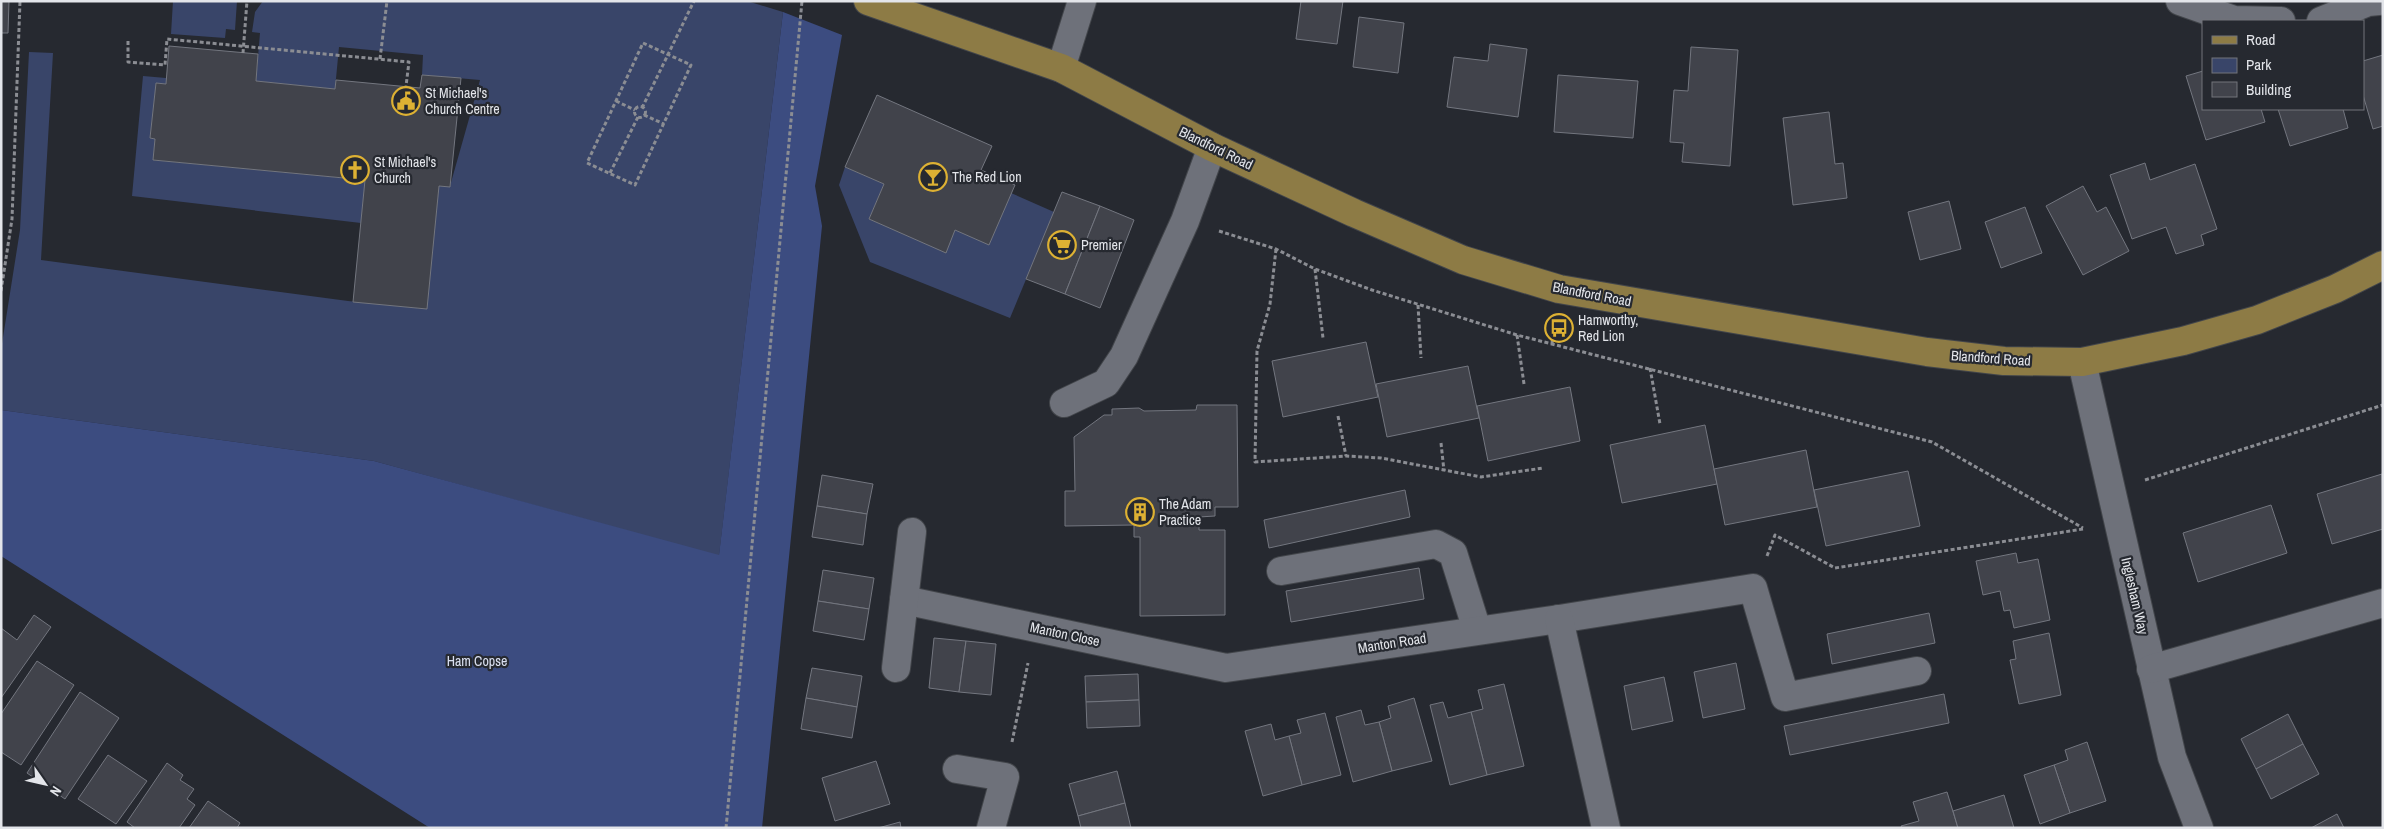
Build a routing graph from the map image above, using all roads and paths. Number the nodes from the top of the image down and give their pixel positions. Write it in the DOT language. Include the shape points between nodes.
graph roads {
  1 [pos="20,1"];
  2 [pos="247,1"];
  3 [pos="387,1"];
  4 [pos="694,1"];
  5 [pos="802,1"];
  6 [pos="868,1"];
  7 [pos="1082,1"];
  8 [pos="2180,1"];
  9 [pos="2371,2"];
  10 [pos="2234,20"];
  11 [pos="2324,20"];
  12 [pos="128,41"];
  13 [pos="244,47"];
  14 [pos="243,53"];
  15 [pos="668,54"];
  16 [pos="380,59"];
  17 [pos="1061,68"];
  18 [pos="406,86"];
  19 [pos="616,101"];
  20 [pos="642,108"];
  21 [pos="635,110"];
  22 [pos="644,115"];
  23 [pos="638,117"];
  24 [pos="664,124"];
  25 [pos="1212,148"];
  26 [pos="610,173"];
  27 [pos="1213,230"];
  28 [pos="1276,249"];
  29 [pos="2383,266"];
  30 [pos="1316,269"];
  31 [pos="1,291"];
  32 [pos="1418,305"];
  33 [pos="1553,333"];
  34 [pos="1516,335"];
  35 [pos="1323,338"];
  36 [pos="1552,344"];
  37 [pos="1421,358"];
  38 [pos="2082,362"];
  39 [pos="1650,368"];
  40 [pos="1524,384"];
  41 [pos="1064,403"];
  42 [pos="2383,405"];
  43 [pos="1338,416"];
  44 [pos="1660,424"];
  45 [pos="1441,443"];
  46 [pos="1346,456"];
  47 [pos="1543,468"];
  48 [pos="1444,471"];
  49 [pos="2111,490"];
  50 [pos="2118,524"];
  51 [pos="2083,529"];
  52 [pos="912,532"];
  53 [pos="1281,571"];
  54 [pos="1753,588"];
  55 [pos="904,600"];
  56 [pos="2383,603"];
  57 [pos="1559,620"];
  58 [pos="1035,628"];
  59 [pos="1477,630"];
  60 [pos="896,668"];
  61 [pos="1226,668"];
  62 [pos="2152,669"];
  63 [pos="1917,671"];
  64 [pos="957,769"];
  65 [pos="1005,777"];
  66 [pos="726,828"];
  67 [pos="991,828"];
  68 [pos="1606,828"];
  69 [pos="2199,828"];
  1 -- 31 [label="path" via="12,219"];
  2 -- 13 [label="path"];
  3 -- 16 [label="path"];
  4 -- 15 [label="path"];
  5 -- 66 [label="path"];
  6 -- 17 [label="main road, Blandford Road"];
  7 -- 17 [label="street"];
  8 -- 10 [label="street"];
  9 -- 11 [label="street"];
  12 -- 13 [label="path" via="128,62 165,65 168,39"];
  13 -- 14 [label="path"];
  13 -- 16 [label="path"];
  15 -- 19 [label="path" via="643,43"];
  15 -- 20 [label="path"];
  15 -- 24 [label="path" via="692,66"];
  16 -- 18 [label="path" via="409,62"];
  17 -- 25 [label="main road, Blandford Road"];
  19 -- 21 [label="path"];
  19 -- 26 [label="path" via="587,163"];
  20 -- 21 [label="path" via="637,106"];
  20 -- 22 [label="path" via="646,110"];
  21 -- 23 [label="path" via="633,114"];
  22 -- 23 [label="path" via="642,119"];
  22 -- 24 [label="path"];
  23 -- 26 [label="path"];
  24 -- 26 [label="path" via="635,185"];
  25 -- 38 [label="main road, Blandford Road" via="1464,260 1559,289 1927,352 2004,361"];
  25 -- 41 [label="street" via="1185,221 1124,356 1106,383"];
  27 -- 28 [label="path"];
  28 -- 30 [label="path"];
  28 -- 46 [label="path" via="1270,304 1256,351 1255,462"];
  29 -- 38 [label="main road, Blandford Road" via="2336,289 2257,320 2183,341"];
  30 -- 32 [label="path"];
  30 -- 35 [label="path"];
  32 -- 34 [label="path"];
  32 -- 37 [label="path"];
  33 -- 36 [label="path"];
  34 -- 36 [label="path"];
  34 -- 40 [label="path"];
  36 -- 39 [label="path"];
  38 -- 49 [label="street, Inglesham Way"];
  39 -- 44 [label="path"];
  39 -- 51 [label="path" via="1932,442"];
  42 -- 49 [label="path"];
  43 -- 46 [label="path"];
  45 -- 48 [label="path"];
  46 -- 48 [label="path" via="1381,458"];
  47 -- 48 [label="path" via="1481,477"];
  49 -- 50 [label="street, Inglesham Way"];
  50 -- 51 [label="path"];
  50 -- 62 [label="street, Inglesham Way"];
  51 -- 54 [label="path" via="1835,568 1775,535"];
  52 -- 55 [label="street"];
  53 -- 59 [label="street" via="1436,544 1452,553"];
  54 -- 57 [label="street, Manton Road"];
  54 -- 63 [label="street" via="1785,697"];
  55 -- 58 [label="street, Manton Close"];
  55 -- 60 [label="street"];
  56 -- 62 [label="street"];
  57 -- 59 [label="street, Manton Road"];
  57 -- 68 [label="street"];
  58 -- 61 [label="street, Manton Close"];
  58 -- 65 [label="path"];
  59 -- 61 [label="street, Manton Road"];
  62 -- 69 [label="street, Inglesham Way" via="2172,757"];
  64 -- 65 [label="street"];
  65 -- 67 [label="street"];
}
